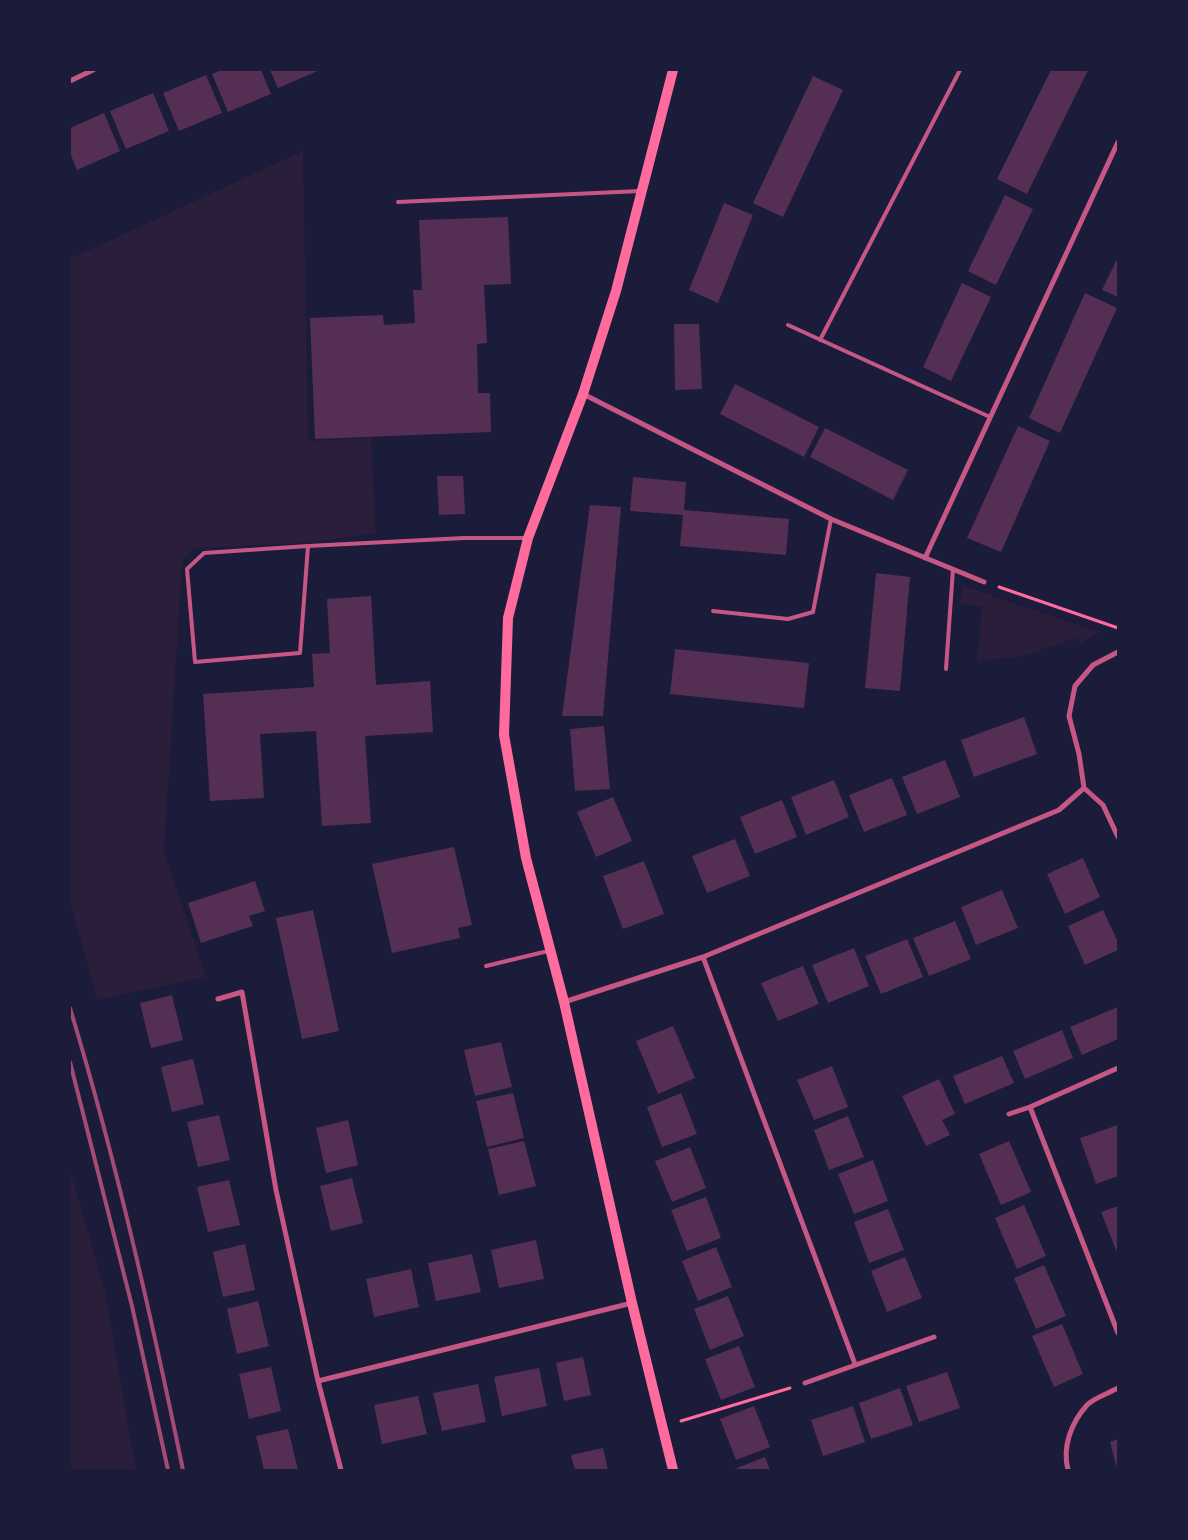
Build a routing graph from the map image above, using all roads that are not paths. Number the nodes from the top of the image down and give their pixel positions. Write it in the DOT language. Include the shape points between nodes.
graph roads {
  1 [pos="93,70"];
  2 [pos="673,70"];
  3 [pos="960,70"];
  4 [pos="70,81"];
  5 [pos="1118,142"];
  6 [pos="642,190"];
  7 [pos="398,202"];
  8 [pos="788,325"];
  9 [pos="820,340"];
  10 [pos="583,394"];
  11 [pos="990,417"];
  12 [pos="831,519"];
  13 [pos="528,538"];
  14 [pos="308,546"];
  15 [pos="925,558"];
  16 [pos="953,569"];
  17 [pos="984,582"];
  18 [pos="713,611"];
  19 [pos="1118,652"];
  20 [pos="946,669"];
  21 [pos="1084,788"];
  22 [pos="1118,837"];
  23 [pos="551,950"];
  24 [pos="703,957"];
  25 [pos="486,966"];
  26 [pos="218,999"];
  27 [pos="564,1002"];
  28 [pos="1118,1068"];
  29 [pos="1030,1107"];
  30 [pos="1009,1114"];
  31 [pos="632,1303"];
  32 [pos="1118,1333"];
  33 [pos="934,1337"];
  34 [pos="855,1364"];
  35 [pos="318,1381"];
  36 [pos="805,1383"];
  37 [pos="1118,1388"];
  38 [pos="341,1470"];
  39 [pos="673,1470"];
  40 [pos="1068,1470"];
  1 -- 4 [label="street"];
  2 -- 6 [label="main road"];
  3 -- 9 [label="lane"];
  5 -- 11 [label="street"];
  6 -- 7 [label="lane"];
  6 -- 10 [label="main road" via="616,291"];
  8 -- 9 [label="lane"];
  9 -- 11 [label="lane"];
  10 -- 12 [label="street"];
  10 -- 13 [label="main road"];
  11 -- 15 [label="street"];
  12 -- 15 [label="street"];
  12 -- 18 [label="lane" via="813,612 788,619"];
  13 -- 14 [label="lane"];
  13 -- 23 [label="main road" via="508,618 504,735 526,858"];
  14 -- 14 [label="lane" via="300,653 195,662 188,569 204,553"];
  15 -- 16 [label="street"];
  16 -- 17 [label="street"];
  16 -- 20 [label="lane"];
  19 -- 21 [label="street" via="1093,665 1075,686 1069,716"];
  21 -- 22 [label="street" via="1103,805"];
  21 -- 24 [label="street" via="1059,810"];
  23 -- 25 [label="lane"];
  23 -- 27 [label="main road"];
  24 -- 27 [label="street"];
  24 -- 34 [label="street"];
  26 -- 35 [label="street" via="242,992 276,1190"];
  27 -- 31 [label="main road"];
  28 -- 29 [label="street"];
  29 -- 30 [label="street"];
  29 -- 32 [label="street"];
  31 -- 35 [label="street"];
  31 -- 39 [label="main road"];
  33 -- 34 [label="street"];
  34 -- 36 [label="street"];
  35 -- 38 [label="street"];
  37 -- 40 [label="street" via="1088,1404 1074,1425 1066,1446"];
}
